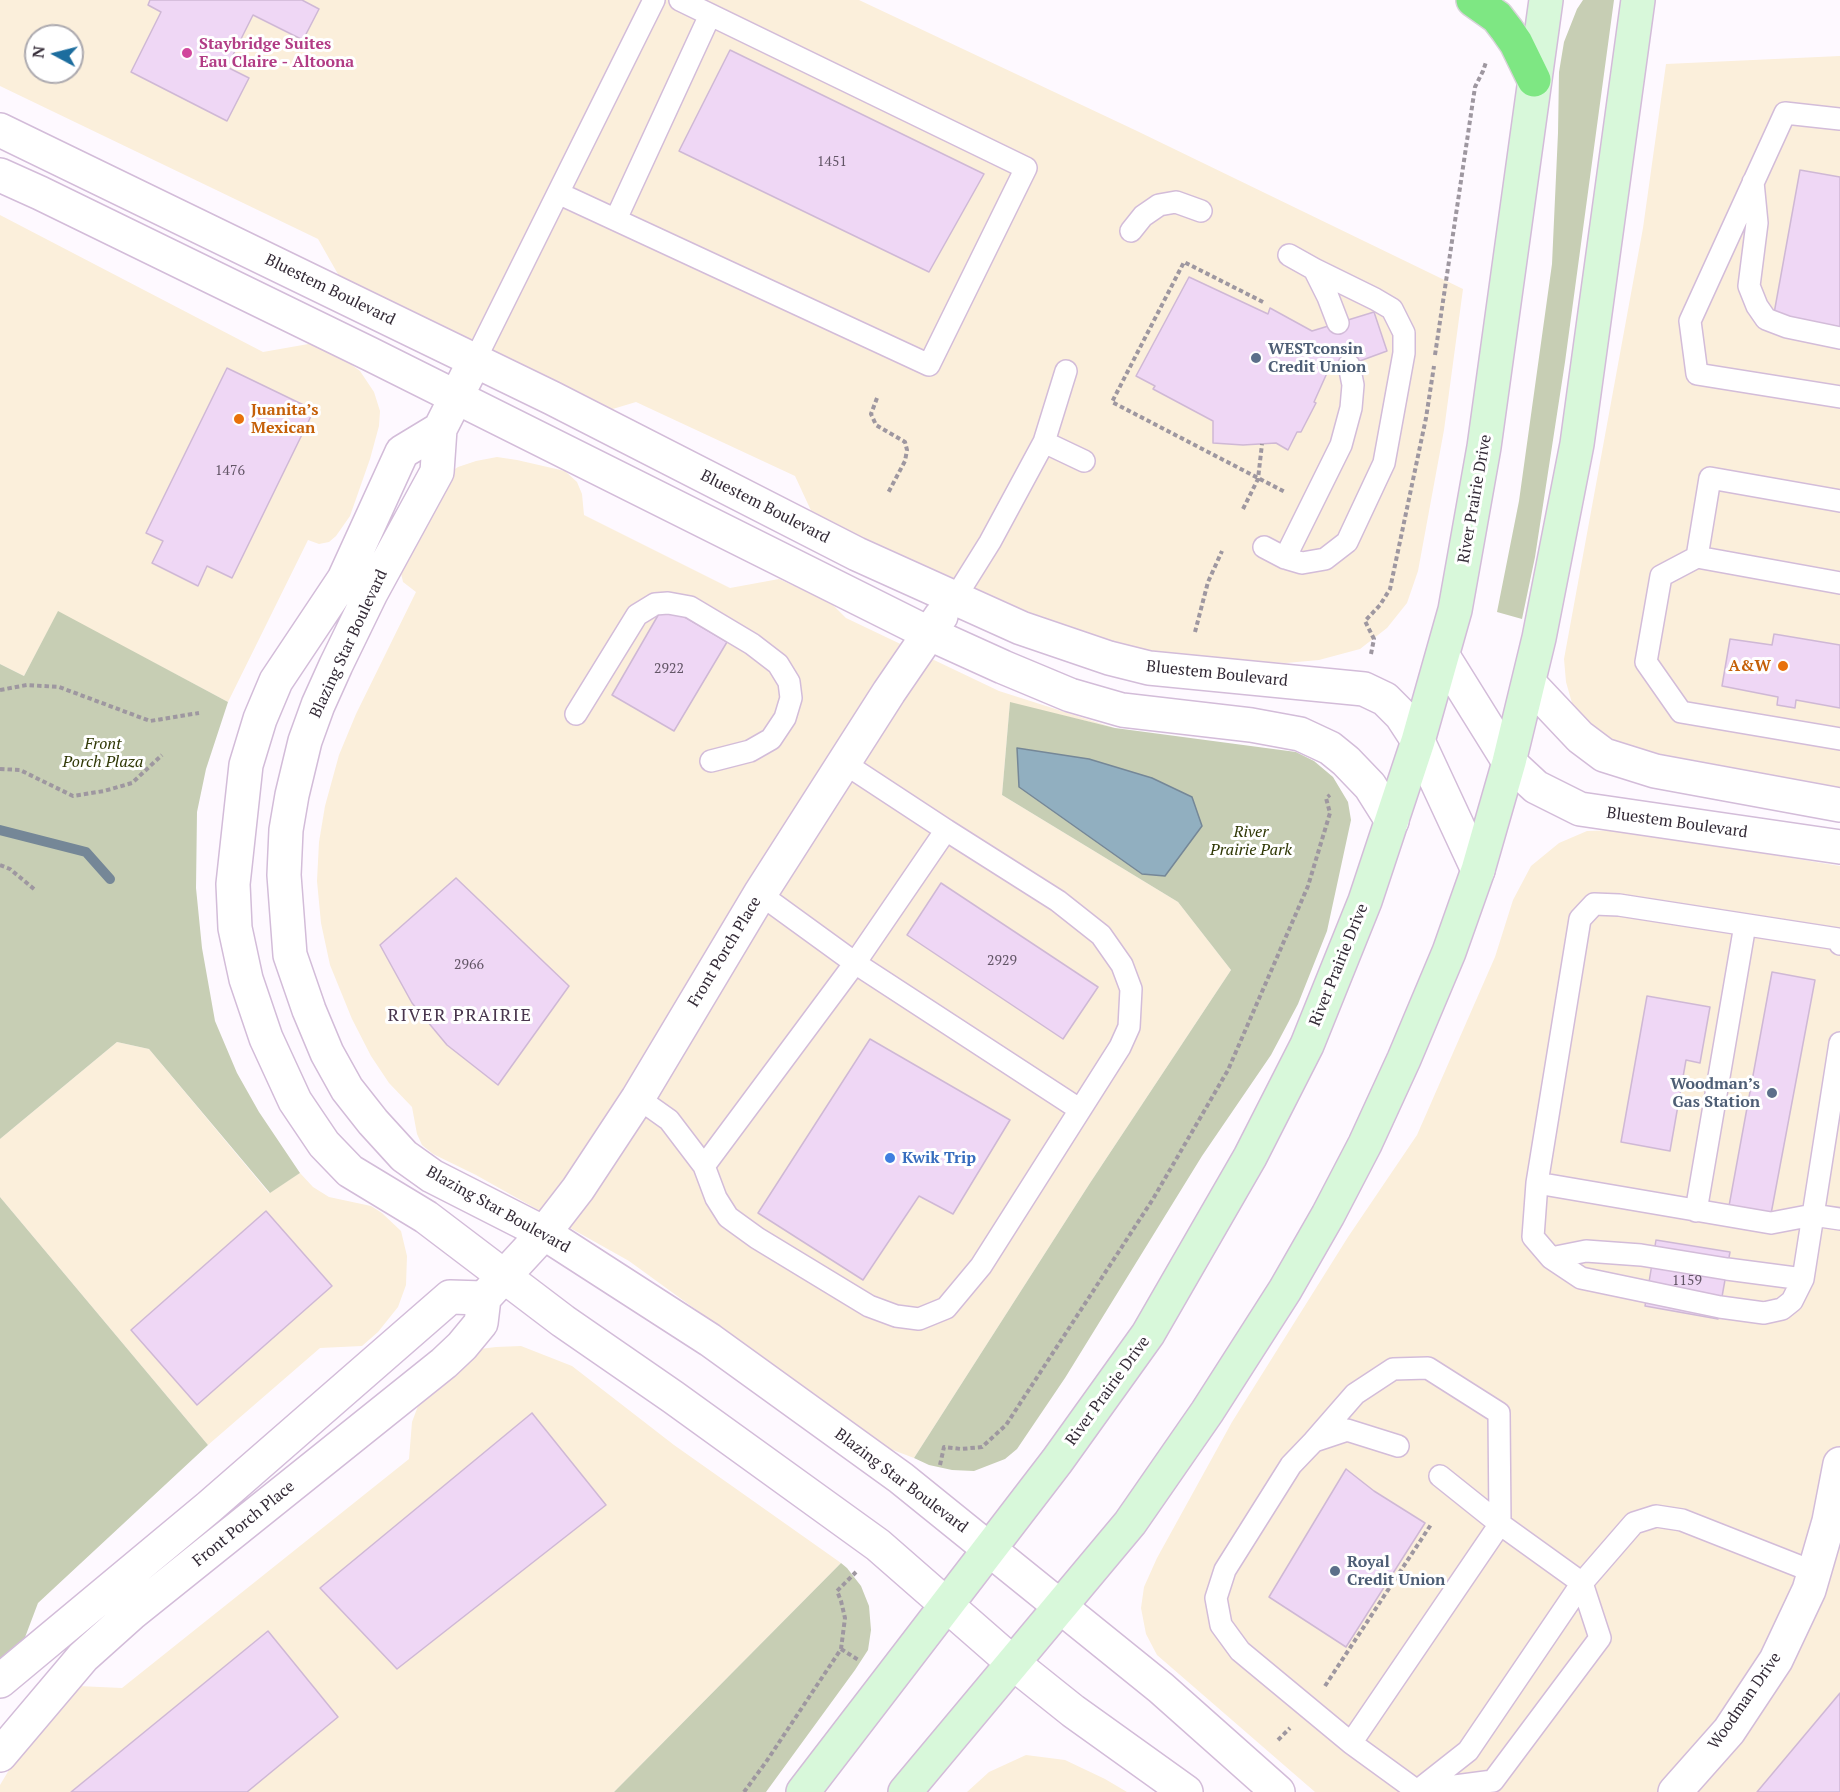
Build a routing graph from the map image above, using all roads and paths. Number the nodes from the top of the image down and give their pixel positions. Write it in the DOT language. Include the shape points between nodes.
graph roads {
  1 [pos="654,0"];
  2 [pos="680,0"];
  3 [pos="1546,0"];
  4 [pos="1638,0"];
  5 [pos="1485,9"];
  6 [pos="710,15"];
  7 [pos="1533,80"];
  8 [pos="1840,119"];
  9 [pos="0,130"];
  10 [pos="0,175"];
  11 [pos="1753,182"];
  12 [pos="558,193"];
  13 [pos="1201,211"];
  14 [pos="616,219"];
  15 [pos="1131,231"];
  16 [pos="1289,255"];
  17 [pos="1314,269"];
  18 [pos="1263,302"];
  19 [pos="1338,323"];
  20 [pos="1840,338"];
  21 [pos="475,360"];
  22 [pos="1349,365"];
  23 [pos="1066,371"];
  24 [pos="1840,397"];
  25 [pos="456,398"];
  26 [pos="877,398"];
  27 [pos="440,429"];
  28 [pos="1044,442"];
  29 [pos="1262,444"];
  30 [pos="1083,460"];
  31 [pos="1258,479"];
  32 [pos="1285,492"];
  33 [pos="888,493"];
  34 [pos="1840,501"];
  35 [pos="1243,509"];
  36 [pos="1264,547"];
  37 [pos="1222,551"];
  38 [pos="1696,557"];
  39 [pos="1286,558"];
  40 [pos="1840,583"];
  41 [pos="955,598"];
  42 [pos="1195,632"];
  43 [pos="928,633"];
  44 [pos="1374,639"];
  45 [pos="1443,656"];
  46 [pos="1529,683"];
  47 [pos="0,690"];
  48 [pos="199,713"];
  49 [pos="576,714"];
  50 [pos="1840,739"];
  51 [pos="1418,741"];
  52 [pos="162,755"];
  53 [pos="711,761"];
  54 [pos="1509,762"];
  55 [pos="844,763"];
  56 [pos="0,769"];
  57 [pos="1326,798"];
  58 [pos="1840,805"];
  59 [pos="1392,821"];
  60 [pos="946,830"];
  61 [pos="1840,848"];
  62 [pos="0,865"];
  63 [pos="1478,870"];
  64 [pos="34,889"];
  65 [pos="760,894"];
  66 [pos="1745,925"];
  67 [pos="1840,944"];
  68 [pos="855,963"];
  69 [pos="1840,1043"];
  70 [pos="638,1098"];
  71 [pos="1079,1109"];
  72 [pos="704,1166"];
  73 [pos="1537,1183"];
  74 [pos="1696,1210"];
  75 [pos="1813,1215"];
  76 [pos="1840,1219"];
  77 [pos="544,1233"];
  78 [pos="1551,1258"];
  79 [pos="1803,1279"];
  80 [pos="493,1287"];
  81 [pos="1314,1441"];
  82 [pos="1398,1446"];
  83 [pos="1840,1464"];
  84 [pos="939,1467"];
  85 [pos="1440,1476"];
  86 [pos="1432,1523"];
  87 [pos="1500,1524"];
  88 [pos="989,1549"];
  89 [pos="1825,1558"];
  90 [pos="853,1576"];
  91 [pos="1582,1583"];
  92 [pos="945,1604"];
  93 [pos="1062,1607"];
  94 [pos="841,1649"];
  95 [pos="860,1662"];
  96 [pos="1014,1663"];
  97 [pos="0,1681"];
  98 [pos="1319,1694"];
  99 [pos="1351,1743"];
  100 [pos="0,1755"];
  101 [pos="744,1792"];
  102 [pos="803,1792"];
  103 [pos="905,1792"];
  104 [pos="1186,1792"];
  105 [pos="1278,1792"];
  106 [pos="1416,1792"];
  107 [pos="1676,1792"];
  1 -- 12 [label="lane"];
  2 -- 6 [label="lane"];
  3 -- 7 [label="main road, River Prairie Drive"];
  4 -- 46 [label="main road" via="1577,444"];
  5 -- 7 [label="highway" via="1516,43"];
  5 -- 44 [label="path" via="1483,71 1475,87 1426,418 1390,589 1365,621"];
  6 -- 14 [label="lane"];
  6 -- 14 [label="lane" via="1026,168 929,365"];
  7 -- 45 [label="main road, River Prairie Drive" via="1484,447 1459,591"];
  8 -- 11 [label="lane" via="1785,112"];
  9 -- 21 [label="street, Bluestem Boulevard"];
  10 -- 25 [label="street"];
  11 -- 20 [label="lane" via="1757,223 1749,286 1757,306 1766,319"];
  11 -- 24 [label="lane" via="1690,321 1697,374"];
  12 -- 14 [label="lane"];
  12 -- 21 [label="lane"];
  13 -- 15 [label="lane" via="1176,202 1159,205"];
  16 -- 17 [label="lane"];
  17 -- 19 [label="lane"];
  17 -- 39 [label="lane" via="1392,309 1404,333 1404,353 1384,463 1347,542 1325,559 1302,563"];
  18 -- 31 [label="path" via="1184,262 1112,402"];
  21 -- 25 [label="street, Blazing Star Boulevard"];
  21 -- 41 [label="street, Bluestem Boulevard" via="857,554"];
  22 -- 39 [label="lane" via="1353,385 1351,408 1341,445"];
  23 -- 28 [label="lane"];
  25 -- 27 [label="street, Blazing Star Boulevard"];
  25 -- 43 [label="street"];
  26 -- 33 [label="path" via="871,414 876,425 905,442 907,450"];
  27 -- 77 [label="street, Blazing Star Boulevard" via="437,472 371,593 305,741 286,830 284,875 290,954 327,1053 347,1089 373,1122 404,1156 432,1176"];
  27 -- 80 [label="street, Blazing Star Boulevard" via="402,452 344,579 276,681 260,719 246,765 236,848 235,928 246,979 266,1038 295,1101 324,1144 350,1171 426,1217"];
  28 -- 30 [label="lane"];
  28 -- 41 [label="lane"];
  29 -- 31 [label="path"];
  31 -- 32 [label="path"];
  31 -- 35 [label="path"];
  34 -- 38 [label="lane" via="1710,478"];
  36 -- 39 [label="lane"];
  37 -- 42 [label="path" via="1208,582"];
  38 -- 40 [label="lane"];
  38 -- 50 [label="lane" via="1661,576 1646,662 1681,712"];
  41 -- 43 [label="street, Front Porch Place"];
  41 -- 51 [label="street, Bluestem Boulevard" via="1021,628 1149,668 1364,689 1393,707"];
  43 -- 55 [label="street, Front Porch Place"];
  43 -- 59 [label="street" via="1070,695 1122,710 1300,734 1330,748 1346,761 1370,786"];
  45 -- 51 [label="main road, River Prairie Drive"];
  45 -- 54 [label="street, Bluestem Boulevard"];
  46 -- 54 [label="main road"];
  46 -- 58 [label="street" via="1580,737 1604,755 1655,771"];
  47 -- 48 [label="path" via="59,687 150,720"];
  49 -- 53 [label="lane" via="637,615 656,604 690,607 752,644 778,664 789,682 791,699 785,718 771,739 750,751"];
  51 -- 59 [label="main road, River Prairie Drive"];
  51 -- 63 [label="street, Bluestem Boulevard"];
  52 -- 56 [label="path" via="132,783 73,796 20,770"];
  54 -- 61 [label="street, Bluestem Boulevard" via="1536,787 1580,809"];
  54 -- 63 [label="main road"];
  55 -- 60 [label="lane"];
  55 -- 65 [label="street, Front Porch Place"];
  57 -- 84 [label="path" via="1330,813 1308,886 1228,1070 1153,1199 1006,1425 982,1447 944,1447"];
  59 -- 88 [label="main road, River Prairie Drive" via="1365,901 1307,1045 1250,1157 1148,1334 1058,1461"];
  60 -- 68 [label="lane"];
  60 -- 71 [label="lane" via="1058,901 1101,935 1122,965 1131,989 1129,1027"];
  62 -- 64 [label="path"];
  63 -- 93 [label="main road" via="1404,1059 1328,1215 1207,1412 1130,1523"];
  65 -- 68 [label="lane"];
  65 -- 70 [label="street, Front Porch Place"];
  66 -- 67 [label="lane" via="1838,939"];
  66 -- 73 [label="lane" via="1594,904 1580,919"];
  66 -- 74 [label="lane"];
  68 -- 71 [label="lane"];
  68 -- 72 [label="lane"];
  69 -- 75 [label="lane"];
  70 -- 72 [label="lane" via="669,1120"];
  70 -- 77 [label="street, Front Porch Place"];
  71 -- 72 [label="lane" via="981,1266 946,1308 919,1319 869,1306 757,1238 728,1217"];
  73 -- 74 [label="lane"];
  73 -- 78 [label="lane" via="1533,1237"];
  74 -- 75 [label="lane" via="1771,1223"];
  75 -- 76 [label="lane"];
  75 -- 79 [label="lane"];
  77 -- 80 [label="street, Front Porch Place"];
  77 -- 88 [label="street, Blazing Star Boulevard" via="710,1340 901,1478"];
  78 -- 79 [label="lane" via="1586,1251 1641,1255"];
  78 -- 79 [label="lane" via="1581,1278 1764,1313 1782,1309"];
  80 -- 92 [label="street, Blazing Star Boulevard" via="563,1322 683,1404 878,1545"];
  80 -- 97 [label="street" via="450,1297 209,1507"];
  80 -- 100 [label="street, Front Porch Place" via="481,1323 462,1346 131,1614 83,1657"];
  81 -- 82 [label="lane" via="1347,1430"];
  81 -- 87 [label="lane" via="1355,1394 1393,1369 1428,1368 1499,1413"];
  81 -- 99 [label="lane" via="1291,1465 1224,1570 1216,1598 1221,1625 1240,1651"];
  83 -- 89 [label="street, Woodman Drive"];
  85 -- 87 [label="lane"];
  86 -- 98 [label="path"];
  87 -- 91 [label="lane"];
  87 -- 99 [label="lane"];
  88 -- 92 [label="main road, River Prairie Drive"];
  88 -- 93 [label="street, Blazing Star Boulevard"];
  89 -- 91 [label="lane" via="1656,1516 1634,1522"];
  89 -- 107 [label="street, Woodman Drive" via="1776,1660 1729,1731"];
  90 -- 94 [label="path" via="837,1591 845,1618"];
  91 -- 106 [label="lane" via="1468,1751"];
  91 -- 106 [label="lane" via="1600,1638 1493,1781"];
  92 -- 96 [label="street, Blazing Star Boulevard"];
  92 -- 102 [label="main road, River Prairie Drive"];
  93 -- 96 [label="main road"];
  93 -- 105 [label="street, Blazing Star Boulevard"];
  94 -- 95 [label="path"];
  94 -- 101 [label="path"];
  96 -- 103 [label="main road"];
  96 -- 104 [label="street, Blazing Star Boulevard"];
  99 -- 106 [label="lane"];
}
